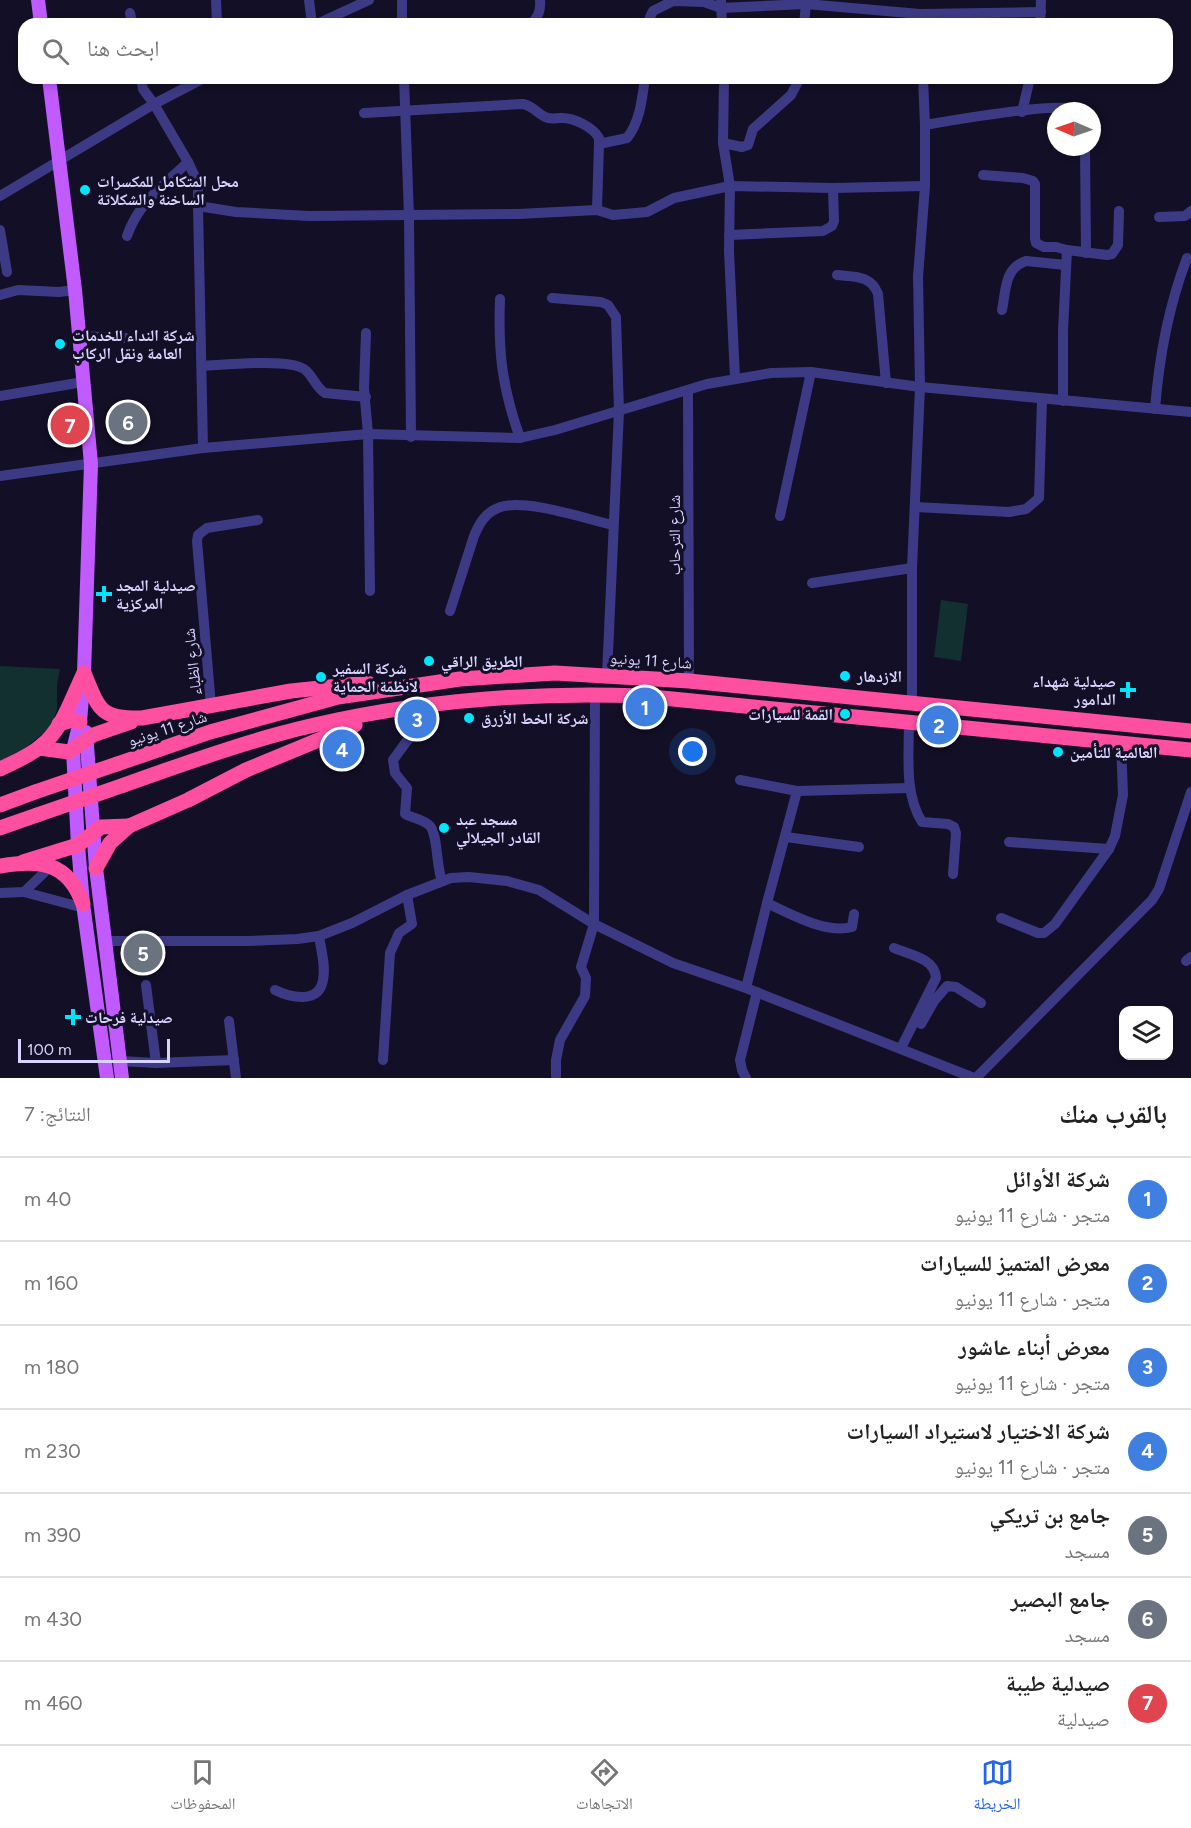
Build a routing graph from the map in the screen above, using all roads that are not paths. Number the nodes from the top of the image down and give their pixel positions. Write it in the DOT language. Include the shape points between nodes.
graph roads {
  1 [pos="38,0"];
  2 [pos="216,0"];
  3 [pos="309,0"];
  4 [pos="369,0"];
  5 [pos="402,0"];
  6 [pos="540,0"];
  7 [pos="1041,0"];
  8 [pos="721,4"];
  9 [pos="806,4"];
  10 [pos="1041,12"];
  11 [pos="40,18"];
  12 [pos="217,18"];
  13 [pos="311,18"];
  14 [pos="330,18"];
  15 [pos="402,18"];
  16 [pos="537,18"];
  17 [pos="650,18"];
  18 [pos="805,18"];
  19 [pos="912,18"];
  20 [pos="937,18"];
  21 [pos="1040,18"];
  22 [pos="50,84"];
  23 [pos="142,84"];
  24 [pos="192,84"];
  25 [pos="404,84"];
  26 [pos="644,84"];
  27 [pos="724,84"];
  28 [pos="797,84"];
  29 [pos="923,84"];
  30 [pos="1029,84"];
  31 [pos="154,104"];
  32 [pos="1047,109"];
  33 [pos="404,111"];
  34 [pos="1022,112"];
  35 [pos="364,113"];
  36 [pos="925,125"];
  37 [pos="723,143"];
  38 [pos="599,144"];
  39 [pos="1085,156"];
  40 [pos="60,160"];
  41 [pos="188,162"];
  42 [pos="983,175"];
  43 [pos="730,186"];
  44 [pos="925,186"];
  45 [pos="833,188"];
  46 [pos="0,196"];
  47 [pos="198,206"];
  48 [pos="597,210"];
  49 [pos="1119,211"];
  50 [pos="1191,211"];
  51 [pos="409,216"];
  52 [pos="1159,217"];
  53 [pos="0,230"];
  54 [pos="729,234"];
  55 [pos="127,236"];
  56 [pos="1067,250"];
  57 [pos="1086,253"];
  58 [pos="1187,258"];
  59 [pos="1066,265"];
  60 [pos="7,272"];
  61 [pos="837,275"];
  62 [pos="75,290"];
  63 [pos="0,295"];
  64 [pos="552,298"];
  65 [pos="500,299"];
  66 [pos="1002,310"];
  67 [pos="366,333"];
  68 [pos="79,336"];
  69 [pos="126,338"];
  70 [pos="202,366"];
  71 [pos="811,372"];
  72 [pos="735,378"];
  73 [pos="83,382"];
  74 [pos="886,383"];
  75 [pos="920,387"];
  76 [pos="688,390"];
  77 [pos="0,396"];
  78 [pos="366,397"];
  79 [pos="1042,399"];
  80 [pos="1063,401"];
  81 [pos="1155,408"];
  82 [pos="619,411"];
  83 [pos="1191,412"];
  84 [pos="368,434"];
  85 [pos="411,437"];
  86 [pos="520,438"];
  87 [pos="203,448"];
  88 [pos="91,464"];
  89 [pos="0,476"];
  90 [pos="916,507"];
  91 [pos="780,516"];
  92 [pos="258,520"];
  93 [pos="613,525"];
  94 [pos="912,568"];
  95 [pos="812,584"];
  96 [pos="370,591"];
  97 [pos="450,611"];
  98 [pos="84,673"];
  99 [pos="607,675"];
  100 [pos="689,681"];
  101 [pos="416,684"];
  102 [pos="595,694"];
  103 [pos="912,704"];
  104 [pos="211,706"];
  105 [pos="422,706"];
  106 [pos="142,718"];
  107 [pos="909,721"];
  108 [pos="80,722"];
  109 [pos="59,724"];
  110 [pos="1191,731"];
  111 [pos="87,738"];
  112 [pos="1121,742"];
  113 [pos="39,748"];
  114 [pos="73,750"];
  115 [pos="1191,750"];
  116 [pos="0,769"];
  117 [pos="740,780"];
  118 [pos="910,788"];
  119 [pos="797,791"];
  120 [pos="1191,792"];
  121 [pos="0,805"];
  122 [pos="129,826"];
  123 [pos="0,828"];
  124 [pos="94,833"];
  125 [pos="786,837"];
  126 [pos="1009,842"];
  127 [pos="78,845"];
  128 [pos="859,847"];
  129 [pos="1109,849"];
  130 [pos="100,851"];
  131 [pos="23,862"];
  132 [pos="0,866"];
  133 [pos="51,866"];
  134 [pos="96,868"];
  135 [pos="953,874"];
  136 [pos="442,881"];
  137 [pos="24,892"];
  138 [pos="0,893"];
  139 [pos="407,895"];
  140 [pos="766,903"];
  141 [pos="84,906"];
  142 [pos="854,914"];
  143 [pos="1001,918"];
  144 [pos="594,924"];
  145 [pos="319,936"];
  146 [pos="104,941"];
  147 [pos="894,948"];
  148 [pos="146,985"];
  149 [pos="746,988"];
  150 [pos="275,990"];
  151 [pos="757,992"];
  152 [pos="981,1003"];
  153 [pos="229,1021"];
  154 [pos="904,1050"];
  155 [pos="234,1060"];
  156 [pos="383,1060"];
  157 [pos="120,1061"];
  158 [pos="156,1063"];
  159 [pos="108,1078"];
  160 [pos="122,1078"];
  161 [pos="236,1078"];
  162 [pos="556,1078"];
  163 [pos="746,1078"];
  164 [pos="975,1078"];
  1 -- 11 [label="main road"];
  2 -- 12 [label="street"];
  3 -- 13 [label="street"];
  4 -- 14 [label="street"];
  5 -- 15 [label="street"];
  6 -- 16 [label="street"];
  7 -- 10 [label="street"];
  8 -- 9 [label="street"];
  8 -- 17 [label="street" via="673,2 653,11"];
  9 -- 18 [label="street"];
  9 -- 19 [label="street"];
  10 -- 20 [label="street"];
  10 -- 21 [label="street"];
  22 -- 40 [label="main road"];
  23 -- 31 [label="street"];
  24 -- 31 [label="street"];
  25 -- 33 [label="street"];
  26 -- 38 [label="street" via="634,129 627,138"];
  27 -- 37 [label="street"];
  28 -- 37 [label="street" via="791,95 753,129 748,145"];
  29 -- 36 [label="street"];
  30 -- 34 [label="street"];
  31 -- 40 [label="street"];
  31 -- 41 [label="street"];
  32 -- 34 [label="street"];
  33 -- 35 [label="street"];
  33 -- 38 [label="street" via="523,104 548,118 564,118 591,129"];
  33 -- 51 [label="street"];
  34 -- 36 [label="street"];
  36 -- 44 [label="street"];
  37 -- 43 [label="street"];
  38 -- 48 [label="street"];
  39 -- 57 [label="street"];
  40 -- 46 [label="street"];
  40 -- 62 [label="main road"];
  41 -- 47 [label="street" via="198,183"];
  41 -- 55 [label="street" via="141,206"];
  42 -- 56 [label="street" via="1033,181 1036,243"];
  43 -- 45 [label="street"];
  43 -- 48 [label="street" via="674,198 647,212 613,215"];
  43 -- 54 [label="street"];
  44 -- 45 [label="street"];
  44 -- 75 [label="street" via="918,277"];
  45 -- 54 [label="street" via="834,221 823,231"];
  47 -- 51 [label="street" via="309,216"];
  47 -- 70 [label="street"];
  48 -- 51 [label="street"];
  49 -- 57 [label="street" via="1116,250 1107,255"];
  50 -- 52 [label="street" via="1185,216"];
  51 -- 85 [label="street"];
  53 -- 60 [label="street"];
  54 -- 72 [label="street"];
  56 -- 57 [label="street"];
  56 -- 59 [label="street"];
  58 -- 81 [label="street" via="1173,300"];
  59 -- 66 [label="street" via="1020,263 1008,274"];
  59 -- 80 [label="street"];
  61 -- 74 [label="street" via="865,278 875,286"];
  62 -- 63 [label="street" via="18,290"];
  62 -- 68 [label="main road"];
  64 -- 82 [label="street" via="601,302 612,310 616,317"];
  65 -- 86 [label="street" via="500,363"];
  67 -- 78 [label="street"];
  68 -- 69 [label="street"];
  68 -- 73 [label="main road"];
  70 -- 78 [label="street" via="282,363 308,373 325,393"];
  70 -- 87 [label="street"];
  71 -- 72 [label="street"];
  71 -- 74 [label="street"];
  71 -- 91 [label="street"];
  72 -- 76 [label="street"];
  73 -- 77 [label="street"];
  73 -- 88 [label="main road"];
  74 -- 75 [label="street"];
  75 -- 79 [label="street"];
  75 -- 90 [label="street"];
  76 -- 82 [label="street"];
  76 -- 100 [label="street, شارع الترحاب"];
  78 -- 84 [label="street"];
  79 -- 80 [label="street"];
  79 -- 90 [label="street" via="1039,498 1032,506 1009,512"];
  80 -- 81 [label="street"];
  81 -- 83 [label="street"];
  82 -- 86 [label="street"];
  82 -- 93 [label="street"];
  84 -- 85 [label="street"];
  84 -- 87 [label="street"];
  84 -- 96 [label="street"];
  85 -- 86 [label="street"];
  87 -- 88 [label="street"];
  88 -- 89 [label="street"];
  88 -- 98 [label="main road"];
  90 -- 94 [label="street"];
  92 -- 104 [label="street, شارع الظباء" via="207,528 198,535"];
  93 -- 97 [label="street" via="525,505 494,509 474,536"];
  93 -- 99 [label="street"];
  94 -- 95 [label="street"];
  94 -- 103 [label="street"];
  98 -- 106 [label="highway" via="94,698 106,713"];
  98 -- 108 [label="main road"];
  98 -- 109 [label="highway"];
  99 -- 100 [label="highway, شارع 11 يونيو"];
  99 -- 101 [label="highway, شارع 11 يونيو" via="526,674"];
  100 -- 103 [label="highway, شارع 11 يونيو"];
  101 -- 104 [label="highway" via="337,685"];
  101 -- 121 [label="highway, شارع 11 يونيو, bridge" via="338,697 210,732"];
  102 -- 105 [label="highway"];
  102 -- 107 [label="highway"];
  102 -- 144 [label="street"];
  103 -- 110 [label="highway, شارع 11 يونيو"];
  104 -- 106 [label="highway"];
  105 -- 122 [label="highway" via="346,728"];
  105 -- 123 [label="highway, bridge" via="276,735"];
  105 -- 136 [label="street" via="412,734 393,760 395,773 407,788 405,814 430,827"];
  106 -- 111 [label="highway"];
  107 -- 112 [label="highway"];
  107 -- 118 [label="street"];
  108 -- 109 [label="highway"];
  108 -- 111 [label="main road"];
  108 -- 114 [label="main road"];
  109 -- 113 [label="highway"];
  111 -- 114 [label="highway"];
  111 -- 124 [label="main road"];
  112 -- 115 [label="highway"];
  112 -- 129 [label="street" via="1123,795"];
  113 -- 114 [label="highway" via="65,753"];
  113 -- 116 [label="highway"];
  114 -- 127 [label="main road"];
  117 -- 119 [label="street"];
  118 -- 119 [label="street"];
  118 -- 135 [label="street" via="922,822 954,827"];
  119 -- 125 [label="street"];
  120 -- 164 [label="street" via="1152,900"];
  122 -- 124 [label="highway" via="105,826"];
  122 -- 130 [label="highway"];
  124 -- 127 [label="highway"];
  124 -- 130 [label="main road"];
  125 -- 128 [label="street"];
  125 -- 140 [label="street"];
  126 -- 129 [label="street"];
  127 -- 130 [label="highway"];
  127 -- 131 [label="highway"];
  127 -- 141 [label="main road"];
  129 -- 143 [label="street" via="1047,931 1038,933"];
  130 -- 134 [label="highway"];
  131 -- 132 [label="highway"];
  131 -- 133 [label="highway"];
  133 -- 137 [label="street"];
  133 -- 141 [label="highway" via="72,881"];
  134 -- 146 [label="main road"];
  136 -- 139 [label="street"];
  136 -- 144 [label="street" via="469,877 507,880 546,894"];
  137 -- 138 [label="street"];
  137 -- 141 [label="street"];
  139 -- 145 [label="street"];
  139 -- 156 [label="street" via="412,924 399,933 389,961"];
  140 -- 142 [label="street" via="803,920 842,930 852,927"];
  140 -- 149 [label="street"];
  141 -- 159 [label="main road"];
  144 -- 149 [label="street" via="673,963"];
  144 -- 162 [label="street" via="581,967 586,978 585,996 560,1040"];
  145 -- 146 [label="street" via="248,941"];
  145 -- 150 [label="street" via="323,967 320,989 305,997"];
  146 -- 157 [label="main road"];
  147 -- 154 [label="street" via="928,962 936,971"];
  148 -- 158 [label="street"];
  149 -- 151 [label="street"];
  151 -- 154 [label="street"];
  151 -- 163 [label="street" via="740,1060"];
  152 -- 154 [label="street" via="956,987 947,986"];
  153 -- 155 [label="street"];
  154 -- 164 [label="street"];
  155 -- 158 [label="street"];
  155 -- 161 [label="street"];
  157 -- 158 [label="street"];
  157 -- 160 [label="main road"];
}
